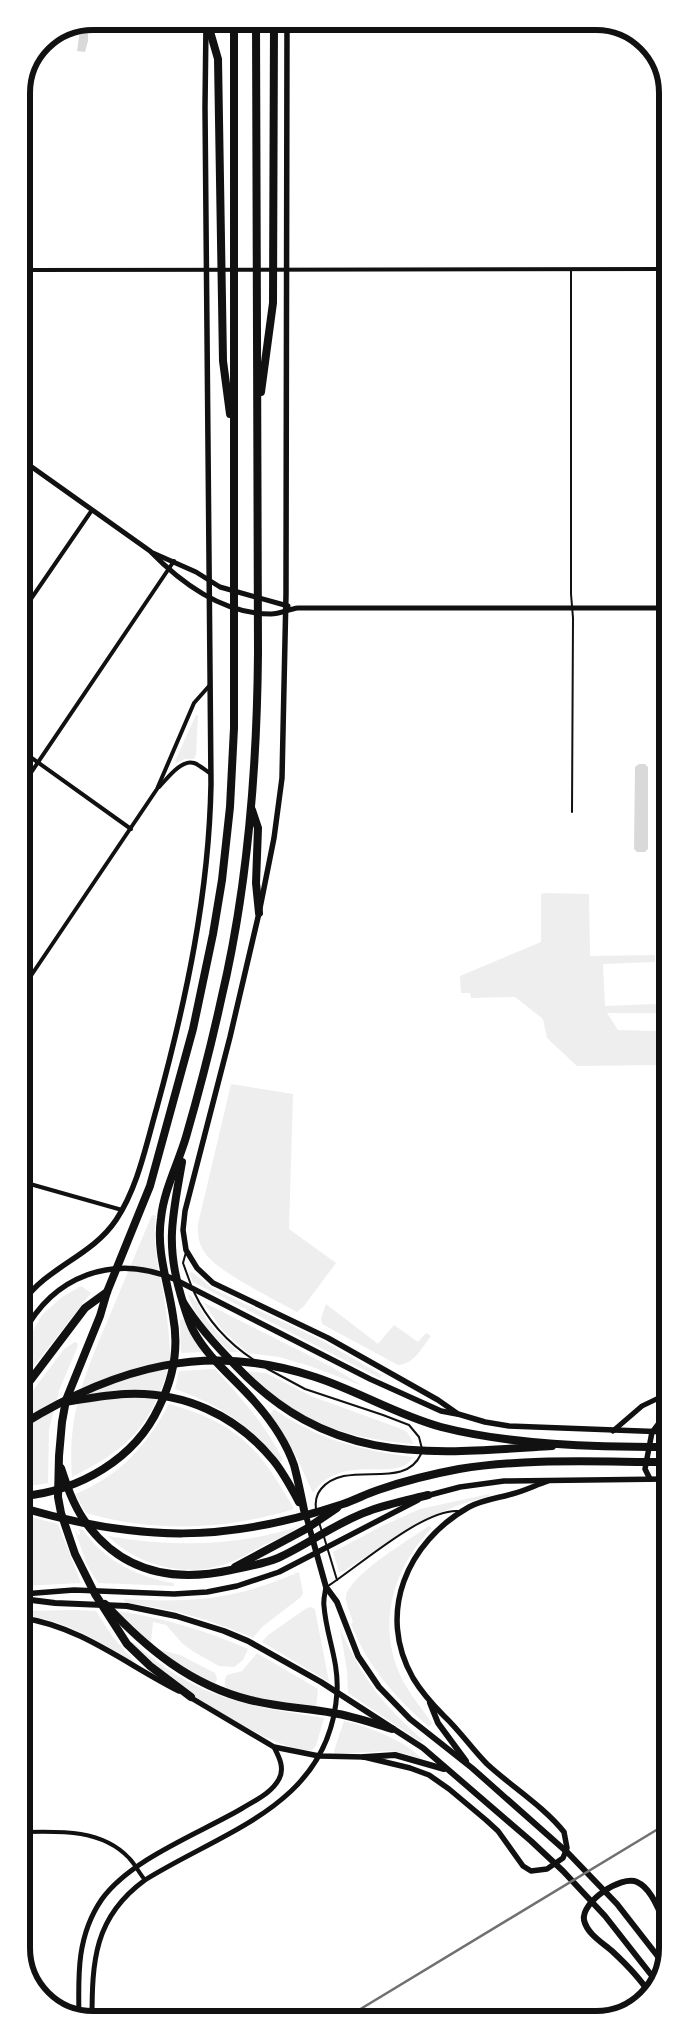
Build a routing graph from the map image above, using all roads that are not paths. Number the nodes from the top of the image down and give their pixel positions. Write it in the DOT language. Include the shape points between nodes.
graph roads {
  1 [pos="207,30"];
  2 [pos="210,30"];
  3 [pos="234,30"];
  4 [pos="256,30"];
  5 [pos="274,30"];
  6 [pos="287,30"];
  7 [pos="659,268"];
  8 [pos="206,269"];
  9 [pos="282,269"];
  10 [pos="570,269"];
  11 [pos="30,270"];
  12 [pos="257,422"];
  13 [pos="233,436"];
  14 [pos="30,466"];
  15 [pos="92,510"];
  16 [pos="150,551"];
  17 [pos="174,562"];
  18 [pos="168,570"];
  19 [pos="208,580"];
  20 [pos="208,596"];
  21 [pos="30,600"];
  22 [pos="286,608"];
  23 [pos="572,608"];
  24 [pos="659,608"];
  25 [pos="210,685"];
  26 [pos="30,757"];
  27 [pos="39,763"];
  28 [pos="211,774"];
  29 [pos="30,775"];
  30 [pos="158,789"];
  31 [pos="251,808"];
  32 [pos="572,812"];
  33 [pos="131,829"];
  34 [pos="259,913"];
  35 [pos="30,976"];
  36 [pos="186,1139"];
  37 [pos="30,1184"];
  38 [pos="122,1210"];
  39 [pos="186,1250"];
  40 [pos="107,1292"];
  41 [pos="30,1294"];
  42 [pos="183,1302"];
  43 [pos="30,1322"];
  44 [pos="30,1381"];
  45 [pos="659,1398"];
  46 [pos="58,1404"];
  47 [pos="458,1414"];
  48 [pos="30,1420"];
  49 [pos="659,1423"];
  50 [pos="613,1431"];
  51 [pos="652,1432"];
  52 [pos="659,1432"];
  53 [pos="577,1445"];
  54 [pos="659,1447"];
  55 [pos="659,1462"];
  56 [pos="60,1464"];
  57 [pos="650,1479"];
  58 [pos="659,1480"];
  59 [pos="548,1481"];
  60 [pos="30,1495"];
  61 [pos="428,1495"];
  62 [pos="343,1504"];
  63 [pos="30,1510"];
  64 [pos="304,1510"];
  65 [pos="462,1512"];
  66 [pos="226,1571"];
  67 [pos="337,1580"];
  68 [pos="326,1587"];
  69 [pos="30,1593"];
  70 [pos="95,1594"];
  71 [pos="30,1600"];
  72 [pos="30,1620"];
  73 [pos="190,1697"];
  74 [pos="430,1703"];
  75 [pos="392,1729"];
  76 [pos="274,1747"];
  77 [pos="319,1756"];
  78 [pos="364,1757"];
  79 [pos="472,1768"];
  80 [pos="448,1770"];
  81 [pos="30,1832"];
  82 [pos="136,1868"];
  83 [pos="145,1880"];
  84 [pos="659,1912"];
  85 [pos="658,1957"];
  86 [pos="652,1977"];
  87 [pos="645,1988"];
  88 [pos="79,2010"];
  89 [pos="92,2011"];
  1 -- 8 [label="main road"];
  2 -- 13 [label="highway" via="218,59 224,361"];
  3 -- 13 [label="highway" via="236,361"];
  4 -- 12 [label="highway"];
  5 -- 12 [label="highway" via="273,302"];
  6 -- 9 [label="main road"];
  7 -- 10 [label="street"];
  8 -- 9 [label="street"];
  8 -- 11 [label="street"];
  8 -- 19 [label="main road"];
  9 -- 10 [label="street"];
  9 -- 22 [label="main road"];
  10 -- 23 [label="lane"];
  12 -- 31 [label="highway" via="258,686"];
  13 -- 40 [label="highway" via="234,728 221,888 195,1020 160,1155 139,1217"];
  14 -- 15 [label="street"];
  15 -- 16 [label="street"];
  15 -- 21 [label="street"];
  16 -- 17 [label="street"];
  16 -- 18 [label="street"];
  17 -- 18 [label="street"];
  17 -- 19 [label="street"];
  18 -- 20 [label="street"];
  18 -- 27 [label="street"];
  19 -- 20 [label="main road"];
  19 -- 22 [label="street" via="246,595 278,602"];
  20 -- 22 [label="street" via="245,610 268,614 279,613"];
  20 -- 25 [label="main road"];
  22 -- 23 [label="street"];
  22 -- 34 [label="main road" via="282,778"];
  23 -- 24 [label="street"];
  23 -- 32 [label="lane"];
  25 -- 28 [label="main road"];
  25 -- 30 [label="street" via="194,703"];
  26 -- 27 [label="street"];
  27 -- 29 [label="street"];
  27 -- 33 [label="street"];
  28 -- 30 [label="street" via="189,763 179,768"];
  28 -- 38 [label="main road" via="209,841 192,964 141,1163"];
  30 -- 33 [label="street"];
  31 -- 34 [label="highway" via="258,828 256,883"];
  31 -- 36 [label="highway" via="230,962"];
  33 -- 35 [label="street"];
  34 -- 39 [label="main road" via="185,1211 182,1230"];
  36 -- 42 [label="highway" via="171,1236 174,1271"];
  36 -- 60 [label="highway" via="165,1199 159,1234 160,1255 175,1326 175,1355 166,1394 152,1422 138,1440 110,1464 66,1488"];
  37 -- 38 [label="street"];
  38 -- 41 [label="main road" via="95,1244 41,1282"];
  39 -- 47 [label="main road" via="196,1268 213,1283 328,1338"];
  39 -- 67 [label="lane" via="183,1263 199,1302 216,1327 235,1346 290,1382 403,1422 420,1436 421,1453 410,1467 395,1473 340,1476 320,1490 316,1507"];
  40 -- 44 [label="highway" via="85,1308"];
  40 -- 56 [label="highway" via="66,1400"];
  42 -- 53 [label="highway" via="202,1329 261,1392 301,1419 331,1434 394,1449 443,1451"];
  42 -- 64 [label="highway" via="203,1345 275,1429 293,1465"];
  43 -- 47 [label="main road" via="45,1302 78,1278 107,1269 148,1270 166,1276 370,1380 441,1411"];
  45 -- 50 [label="street" via="628,1416"];
  46 -- 48 [label="highway"];
  46 -- 53 [label="highway" via="100,1383 135,1372 188,1363 236,1362 278,1367 315,1377 413,1418 448,1428 487,1436"];
  46 -- 64 [label="highway" via="112,1395 142,1394 176,1398 213,1412 238,1427 262,1448 278,1467"];
  47 -- 50 [label="main road" via="501,1425"];
  49 -- 51 [label="street"];
  50 -- 51 [label="main road"];
  51 -- 52 [label="main road"];
  51 -- 57 [label="main road" via="644,1469"];
  53 -- 54 [label="highway"];
  55 -- 62 [label="highway" via="484,1466 416,1479"];
  56 -- 66 [label="highway" via="84,1520 107,1546 125,1558 172,1576 201,1576"];
  56 -- 70 [label="highway" via="58,1497 64,1521 75,1554"];
  57 -- 58 [label="main road"];
  57 -- 59 [label="main road"];
  59 -- 61 [label="main road" via="495,1481"];
  59 -- 65 [label="main road" via="478,1503"];
  61 -- 66 [label="highway" via="370,1511 264,1563"];
  61 -- 69 [label="main road" via="258,1580 207,1592 174,1594 74,1590"];
  62 -- 63 [label="highway" via="253,1528 188,1535 124,1530"];
  62 -- 66 [label="highway" via="306,1529"];
  64 -- 68 [label="main road"];
  65 -- 67 [label="lane" via="445,1512 413,1527"];
  65 -- 74 [label="main road" via="438,1529 418,1550 408,1568 400,1595 398,1622 401,1648 412,1676"];
  67 -- 68 [label="lane"];
  68 -- 77 [label="street" via="324,1605 336,1662 337,1690 332,1724"];
  68 -- 79 [label="main road" via="337,1602 358,1656 379,1687 410,1719"];
  70 -- 73 [label="highway" via="127,1644"];
  70 -- 75 [label="highway" via="158,1655 188,1675 224,1692 250,1700 348,1716"];
  71 -- 75 [label="main road" via="127,1606 176,1616 234,1635 275,1654"];
  72 -- 73 [label="main road" via="82,1636"];
  73 -- 76 [label="main road"];
  74 -- 78 [label="main road" via="488,1765 561,1828 567,1840 566,1852 558,1863 536,1871 524,1866 492,1826 436,1780 410,1768"];
  74 -- 79 [label="main road" via="438,1724"];
  75 -- 80 [label="main road" via="423,1748"];
  76 -- 77 [label="main road"];
  76 -- 82 [label="street" via="282,1769 279,1780 270,1790"];
  77 -- 78 [label="main road"];
  77 -- 83 [label="street" via="300,1784 274,1806"];
  78 -- 80 [label="main road" via="395,1755"];
  79 -- 85 [label="main road" via="587,1872"];
  80 -- 86 [label="main road" via="563,1871 614,1926"];
  81 -- 82 [label="street" via="88,1836 116,1848"];
  82 -- 83 [label="street"];
  82 -- 88 [label="street" via="107,1893 87,1928 79,1960"];
  83 -- 89 [label="street" via="119,1904 102,1932 94,1966"];
  84 -- 87 [label="main road" via="650,1894 642,1886 629,1881 595,1898 585,1910 584,1920 590,1931"];
}
